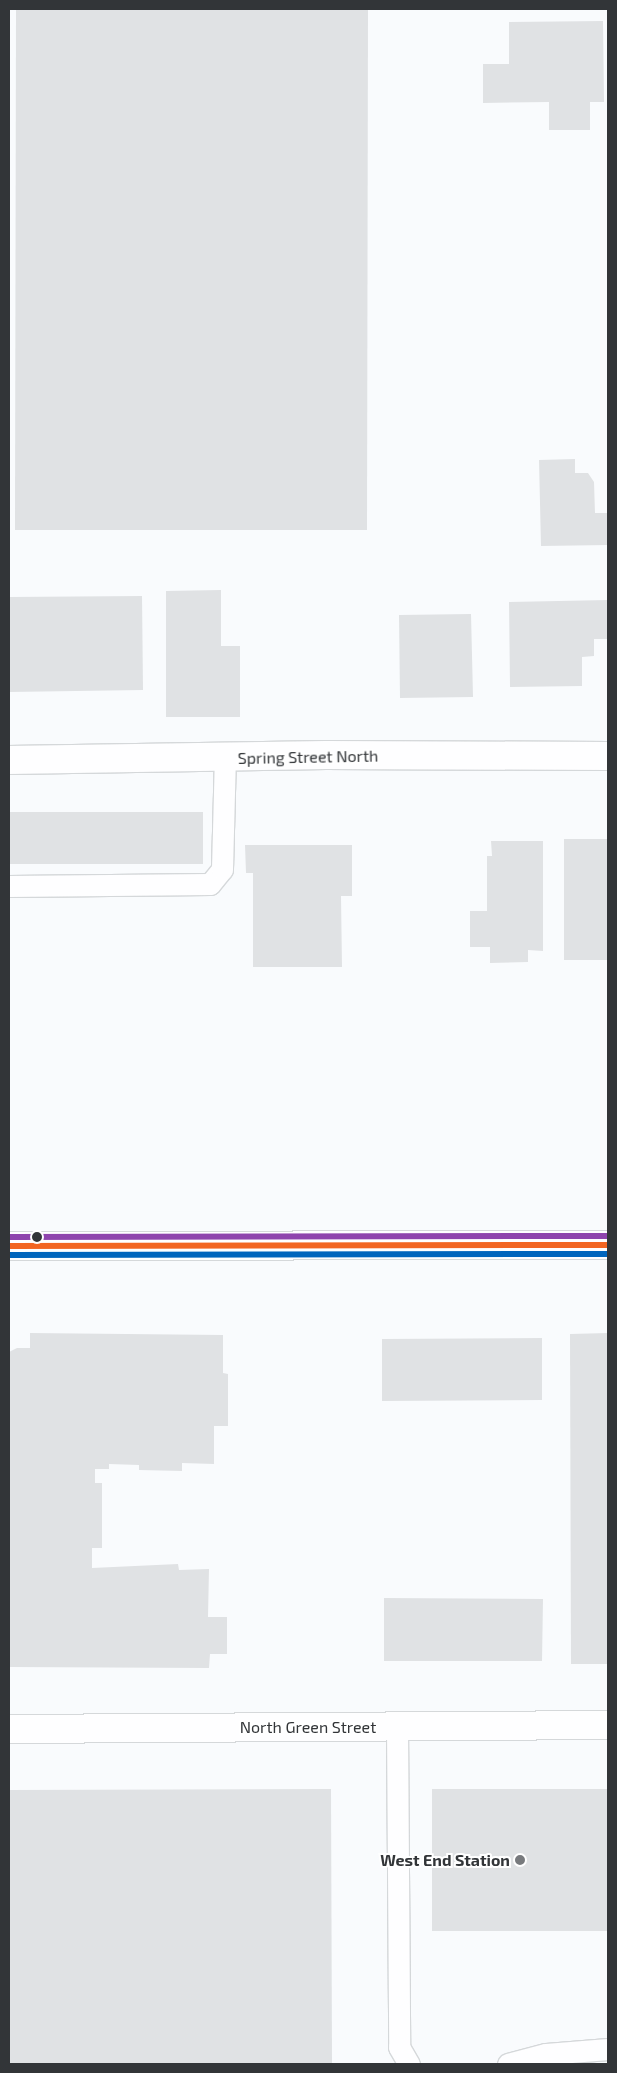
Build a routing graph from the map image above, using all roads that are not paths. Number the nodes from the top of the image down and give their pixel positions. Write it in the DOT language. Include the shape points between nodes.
graph roads {
  1 [pos="608,756"];
  2 [pos="225,758"];
  3 [pos="9,760"];
  4 [pos="9,886"];
  5 [pos="608,1245"];
  6 [pos="9,1246"];
  7 [pos="608,1725"];
  8 [pos="397,1726"];
  9 [pos="9,1729"];
  10 [pos="608,2049"];
  11 [pos="546,2059"];
  12 [pos="409,2064"];
  13 [pos="508,2064"];
  1 -- 2 [label="street, Spring Street North"];
  2 -- 3 [label="street, Spring Street North"];
  2 -- 4 [label="lane" via="222,869 210,884"];
  5 -- 6 [label="street"];
  7 -- 8 [label="street, North Green Street"];
  8 -- 9 [label="street, North Green Street"];
  8 -- 12 [label="lane" via="398,2047"];
  10 -- 11 [label="lane"];
  11 -- 13 [label="lane"];
}
